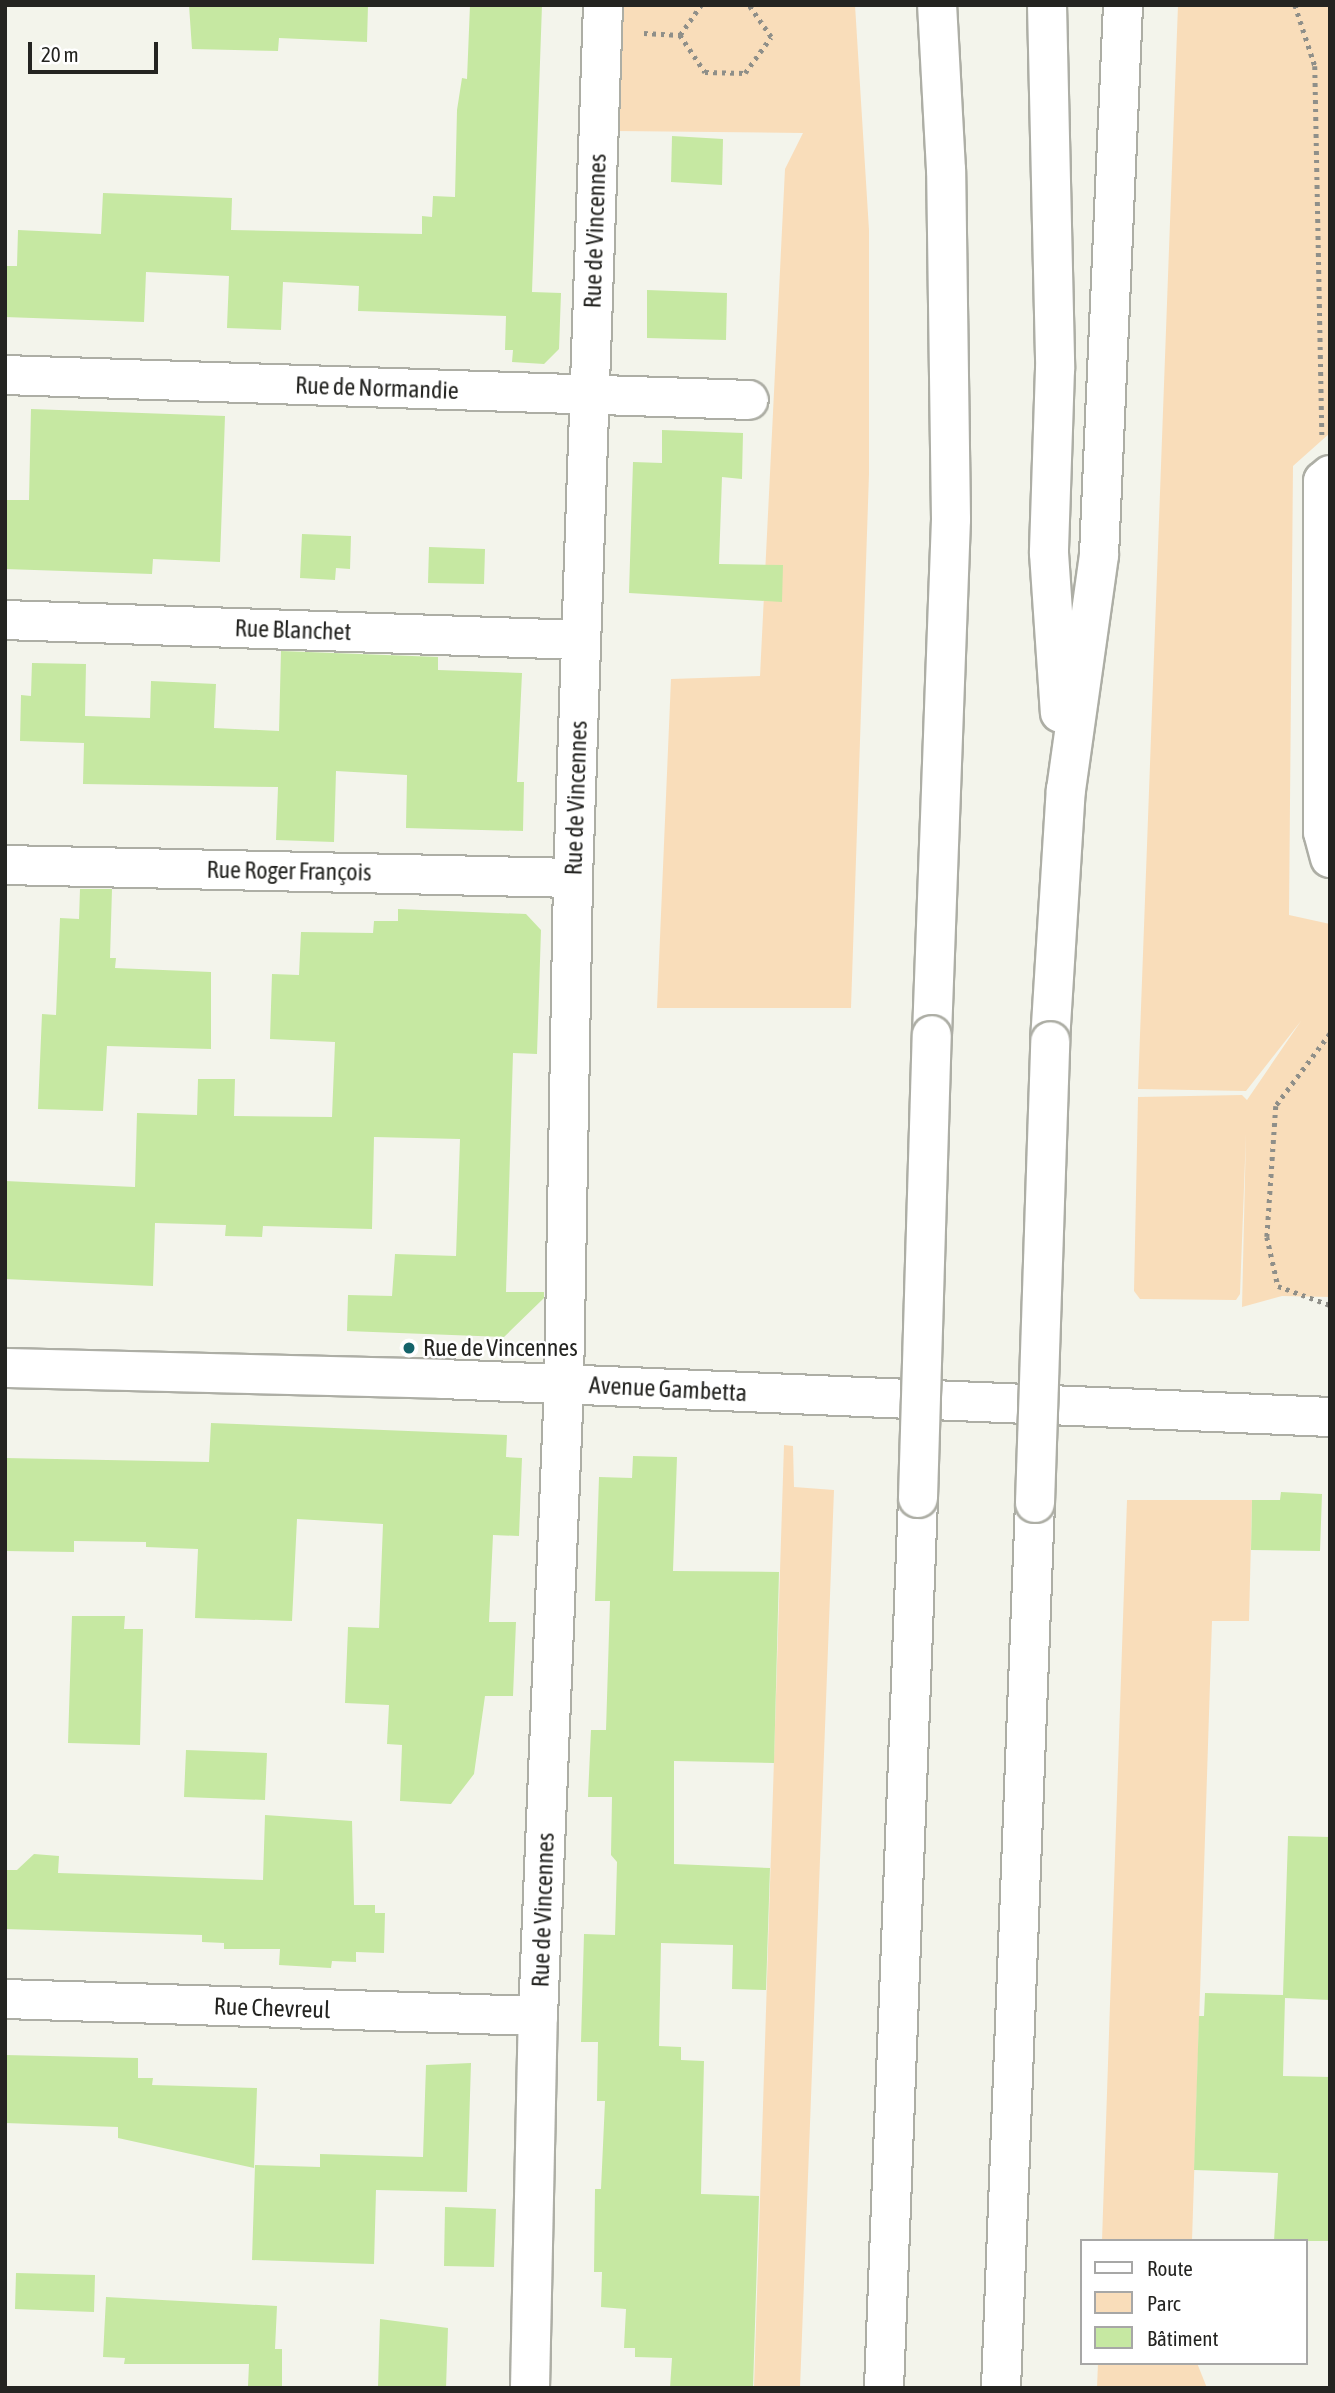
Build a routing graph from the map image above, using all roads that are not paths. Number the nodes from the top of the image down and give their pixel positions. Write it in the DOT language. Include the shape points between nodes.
graph roads {
  1 [pos="937,5"];
  2 [pos="1047,5"];
  3 [pos="1123,6"];
  4 [pos="603,19"];
  5 [pos="5,375"];
  6 [pos="589,395"];
  7 [pos="749,400"];
  8 [pos="1326,478"];
  9 [pos="5,620"];
  10 [pos="581,640"];
  11 [pos="1066,790"];
  12 [pos="1330,858"];
  13 [pos="5,865"];
  14 [pos="573,878"];
  15 [pos="5,1368"];
  16 [pos="564,1384"];
  17 [pos="1330,1418"];
  18 [pos="5,1998"];
  19 [pos="538,2017"];
  20 [pos="530,2388"];
  21 [pos="884,2388"];
  22 [pos="1000,2388"];
  1 -- 21 [label="main road, bridge" via="946,170 951,519"];
  2 -- 11 [label="main road" via="1055,355 1049,553"];
  3 -- 11 [label="main road" via="1099,555"];
  4 -- 6 [label="main road, Rue de Vincennes"];
  5 -- 6 [label="main road, Rue de Normandie"];
  6 -- 7 [label="main road, Rue de Normandie"];
  6 -- 10 [label="main road, Rue de Vincennes"];
  8 -- 12 [label="main road" via="1323,832"];
  9 -- 10 [label="main road, Rue Blanchet"];
  10 -- 14 [label="main road, Rue de Vincennes"];
  11 -- 22 [label="main road, bridge" via="1051,1041"];
  13 -- 14 [label="main road, Rue Roger François"];
  14 -- 16 [label="main road, Rue de Vincennes"];
  15 -- 16 [label="main road, Avenue Gambetta"];
  16 -- 17 [label="main road, Avenue Gambetta"];
  16 -- 19 [label="main road, Rue de Vincennes"];
  18 -- 19 [label="main road, Rue Chevreul"];
  19 -- 20 [label="main road, Rue de Vincennes"];
}
